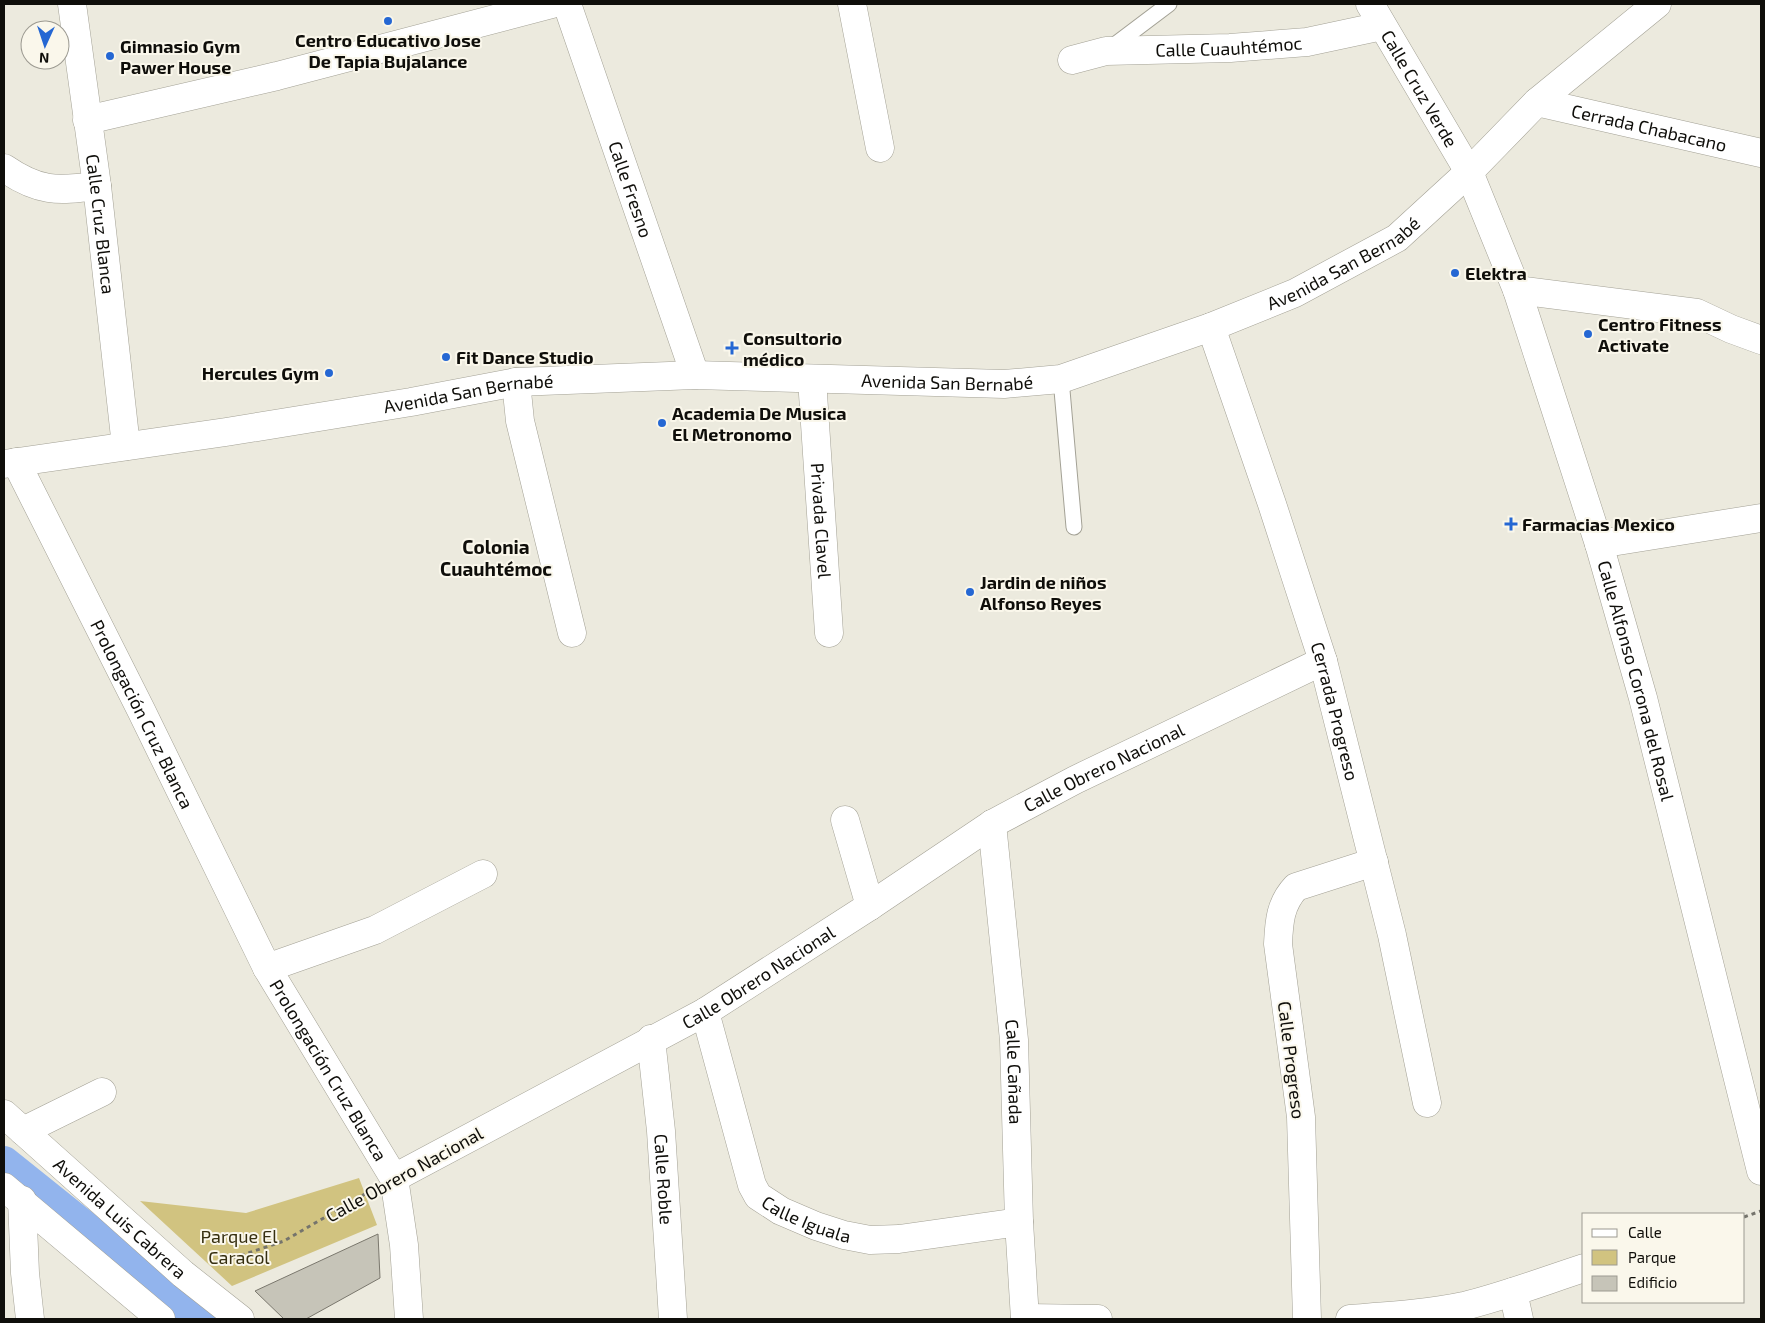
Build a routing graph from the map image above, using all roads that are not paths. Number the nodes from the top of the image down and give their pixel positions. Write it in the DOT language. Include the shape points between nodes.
graph roads {
  1 [pos="72,4"];
  2 [pos="552,4"];
  3 [pos="568,4"];
  4 [pos="852,4"];
  5 [pos="1169,4"];
  6 [pos="1657,4"];
  7 [pos="1376,15"];
  8 [pos="1106,51"];
  9 [pos="1072,60"];
  10 [pos="1537,102"];
  11 [pos="88,120"];
  12 [pos="880,148"];
  13 [pos="1761,153"];
  14 [pos="4,168"];
  15 [pos="1469,172"];
  16 [pos="97,186"];
  17 [pos="1517,290"];
  18 [pos="1211,327"];
  19 [pos="1761,340"];
  20 [pos="696,375"];
  21 [pos="812,379"];
  22 [pos="1061,379"];
  23 [pos="516,382"];
  24 [pos="126,446"];
  25 [pos="10,463"];
  26 [pos="1761,518"];
  27 [pos="1074,528"];
  28 [pos="1599,544"];
  29 [pos="572,633"];
  30 [pos="829,633"];
  31 [pos="1323,660"];
  32 [pos="845,820"];
  33 [pos="992,824"];
  34 [pos="1374,862"];
  35 [pos="483,874"];
  36 [pos="870,906"];
  37 [pos="267,968"];
  38 [pos="705,1012"];
  39 [pos="651,1039"];
  40 [pos="102,1092"];
  41 [pos="1427,1103"];
  42 [pos="13,1123"];
  43 [pos="1761,1171"];
  44 [pos="394,1178"];
  45 [pos="13,1193"];
  46 [pos="1020,1222"];
  47 [pos="1582,1269"];
  48 [pos="14,1276"];
  49 [pos="1513,1292"];
  50 [pos="30,1319"];
  51 [pos="161,1319"];
  52 [pos="240,1319"];
  53 [pos="410,1319"];
  54 [pos="673,1319"];
  55 [pos="1025,1319"];
  56 [pos="1098,1319"];
  57 [pos="1306,1319"];
  58 [pos="1350,1319"];
  59 [pos="1519,1319"];
  1 -- 11 [label="street, Calle Cruz Blanca"];
  2 -- 11 [label="street" via="277,76"];
  3 -- 20 [label="street, Calle Fresno"];
  4 -- 12 [label="street"];
  5 -- 8 [label="lane"];
  6 -- 10 [label="street, Avenida San Bernabé"];
  7 -- 8 [label="street, Calle Cuauhtémoc" via="1307,42"];
  7 -- 15 [label="street, Calle Cruz Verde"];
  8 -- 9 [label="street, Calle Cuauhtémoc"];
  10 -- 13 [label="street, Cerrada Chabacano"];
  10 -- 15 [label="street, Avenida San Bernabé"];
  11 -- 16 [label="street, Calle Cruz Blanca"];
  14 -- 16 [label="street" via="46,188 62,190"];
  15 -- 17 [label="street, Calle Alfonso Corona del Rosal"];
  15 -- 18 [label="street, Avenida San Bernabé" via="1397,238 1295,293"];
  16 -- 24 [label="street, Calle Cruz Blanca"];
  17 -- 19 [label="street" via="1697,313"];
  17 -- 28 [label="street, Calle Alfonso Corona del Rosal"];
  18 -- 22 [label="street, Avenida San Bernabé"];
  18 -- 31 [label="street, Cerrada Progreso"];
  20 -- 21 [label="street, Avenida San Bernabé"];
  20 -- 23 [label="street, Avenida San Bernabé"];
  21 -- 22 [label="street, Avenida San Bernabé" via="1004,384"];
  21 -- 30 [label="street, Privada Clavel"];
  22 -- 27 [label="lane"];
  23 -- 24 [label="street, Avenida San Bernabé" via="411,402"];
  23 -- 29 [label="street" via="520,420"];
  24 -- 25 [label="street, Avenida San Bernabé"];
  25 -- 37 [label="street, Prolongación Cruz Blanca" via="136,701"];
  26 -- 28 [label="street"];
  28 -- 43 [label="street, Calle Alfonso Corona del Rosal" via="1643,698"];
  31 -- 33 [label="street, Calle Obrero Nacional" via="1075,780"];
  31 -- 34 [label="street, Cerrada Progreso"];
  32 -- 36 [label="street"];
  33 -- 36 [label="street, Calle Obrero Nacional"];
  33 -- 46 [label="street, Calle Cañada" via="1014,1040"];
  34 -- 41 [label="street, Cerrada Progreso"];
  34 -- 57 [label="street, Calle Progreso" via="1296,887 1281,911 1278,944 1301,1117"];
  35 -- 37 [label="street, Prolongación Cruz Blanca" via="376,930"];
  36 -- 38 [label="street, Calle Obrero Nacional"];
  37 -- 44 [label="street, Prolongación Cruz Blanca"];
  38 -- 39 [label="street, Calle Obrero Nacional"];
  38 -- 46 [label="street, Calle Iguala" via="752,1185 766,1202 816,1226 870,1240"];
  39 -- 44 [label="street, Calle Obrero Nacional"];
  39 -- 54 [label="street, Calle Roble" via="661,1131"];
  40 -- 42 [label="street"];
  42 -- 52 [label="street, Avenida Luis Cabrera" via="183,1274"];
  44 -- 53 [label="street, Prolongación Cruz Blanca"];
  45 -- 48 [label="street"];
  45 -- 51 [label="street"];
  46 -- 55 [label="street, Calle Cañada"];
  47 -- 49 [label="street"];
  48 -- 50 [label="street"];
  49 -- 58 [label="street" via="1463,1306 1409,1315"];
  49 -- 59 [label="street"];
  55 -- 56 [label="street"];
}
